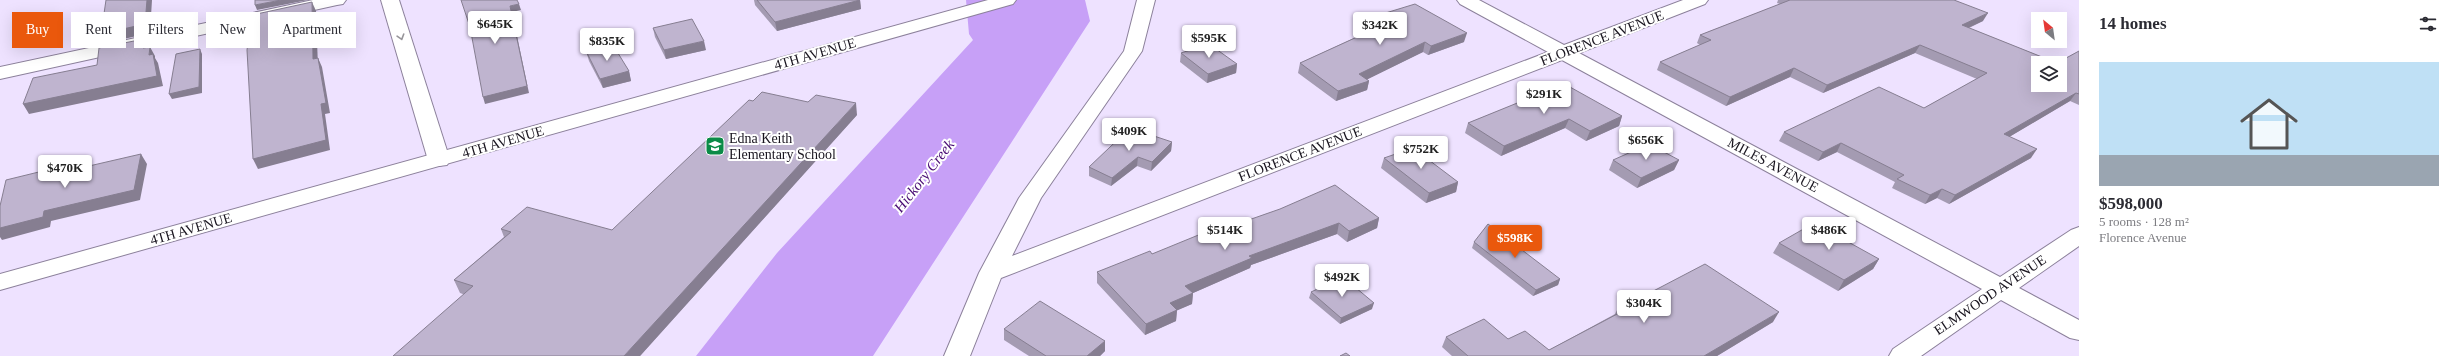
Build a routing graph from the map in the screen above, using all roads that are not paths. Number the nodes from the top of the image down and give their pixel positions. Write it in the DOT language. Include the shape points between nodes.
graph roads {
  1 [pos="337,0"];
  2 [pos="390,0"];
  3 [pos="1007,0"];
  4 [pos="1146,0"];
  5 [pos="1466,0"];
  6 [pos="1699,0"];
  7 [pos="1565,52"];
  8 [pos="0,74"];
  9 [pos="439,160"];
  10 [pos="2079,235"];
  11 [pos="990,273"];
  12 [pos="0,282"];
  13 [pos="2000,288"];
  14 [pos="2079,331"];
  15 [pos="957,356"];
  16 [pos="1902,356"];
  1 -- 8 [label="street"];
  2 -- 9 [label="street, one-way"];
  3 -- 9 [label="street, 4TH AVENUE"];
  4 -- 11 [label="street" via="1134,51 1030,198"];
  5 -- 7 [label="street, MILES AVENUE"];
  6 -- 7 [label="street, FLORENCE AVENUE"];
  7 -- 11 [label="street, FLORENCE AVENUE"];
  7 -- 13 [label="street, MILES AVENUE"];
  9 -- 12 [label="street, 4TH AVENUE"];
  10 -- 13 [label="street, ELMWOOD AVENUE"];
  11 -- 15 [label="street"];
  13 -- 14 [label="street, MILES AVENUE"];
  13 -- 16 [label="street, ELMWOOD AVENUE"];
}
